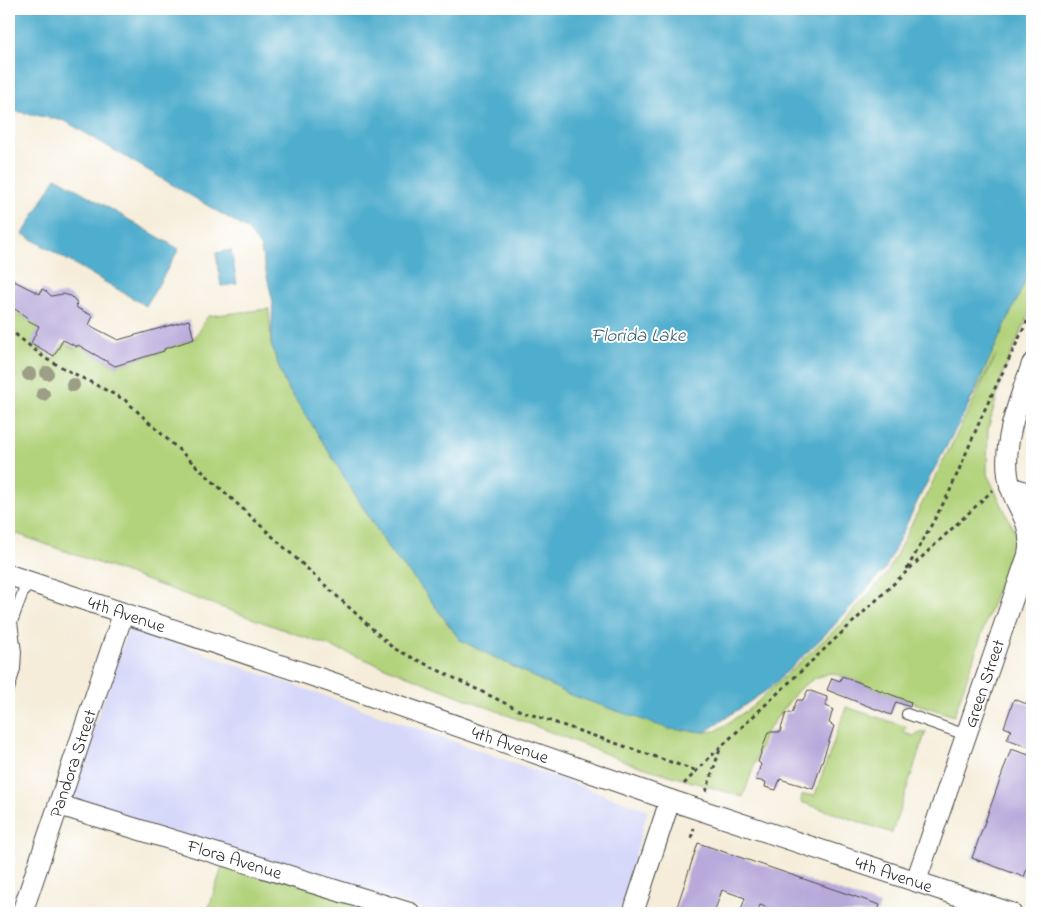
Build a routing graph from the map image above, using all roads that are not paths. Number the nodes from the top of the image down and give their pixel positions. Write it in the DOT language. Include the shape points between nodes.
graph roads {
  1 [pos="1032,364"];
  2 [pos="1009,481"];
  3 [pos="1032,494"];
  4 [pos="14,578"];
  5 [pos="123,614"];
  6 [pos="9,689"];
  7 [pos="908,714"];
  8 [pos="966,735"];
  9 [pos="670,800"];
  10 [pos="59,805"];
  11 [pos="916,881"];
  12 [pos="22,913"];
  13 [pos="410,913"];
  14 [pos="633,913"];
  15 [pos="1011,913"];
  1 -- 2 [label="street" via="1008,447"];
  2 -- 3 [label="street"];
  2 -- 8 [label="street, Green Street" via="1026,521 1030,544"];
  4 -- 5 [label="street, 4th Avenue"];
  4 -- 6 [label="lane" via="12,622 16,652"];
  5 -- 9 [label="street, 4th Avenue" via="319,678"];
  5 -- 10 [label="street, Pandora Street"];
  7 -- 8 [label="lane"];
  8 -- 11 [label="street, Green Street"];
  9 -- 11 [label="street, 4th Avenue"];
  9 -- 14 [label="street"];
  10 -- 12 [label="street, Pandora Street"];
  10 -- 13 [label="street, Flora Avenue"];
  11 -- 15 [label="street, 4th Avenue"];
}
